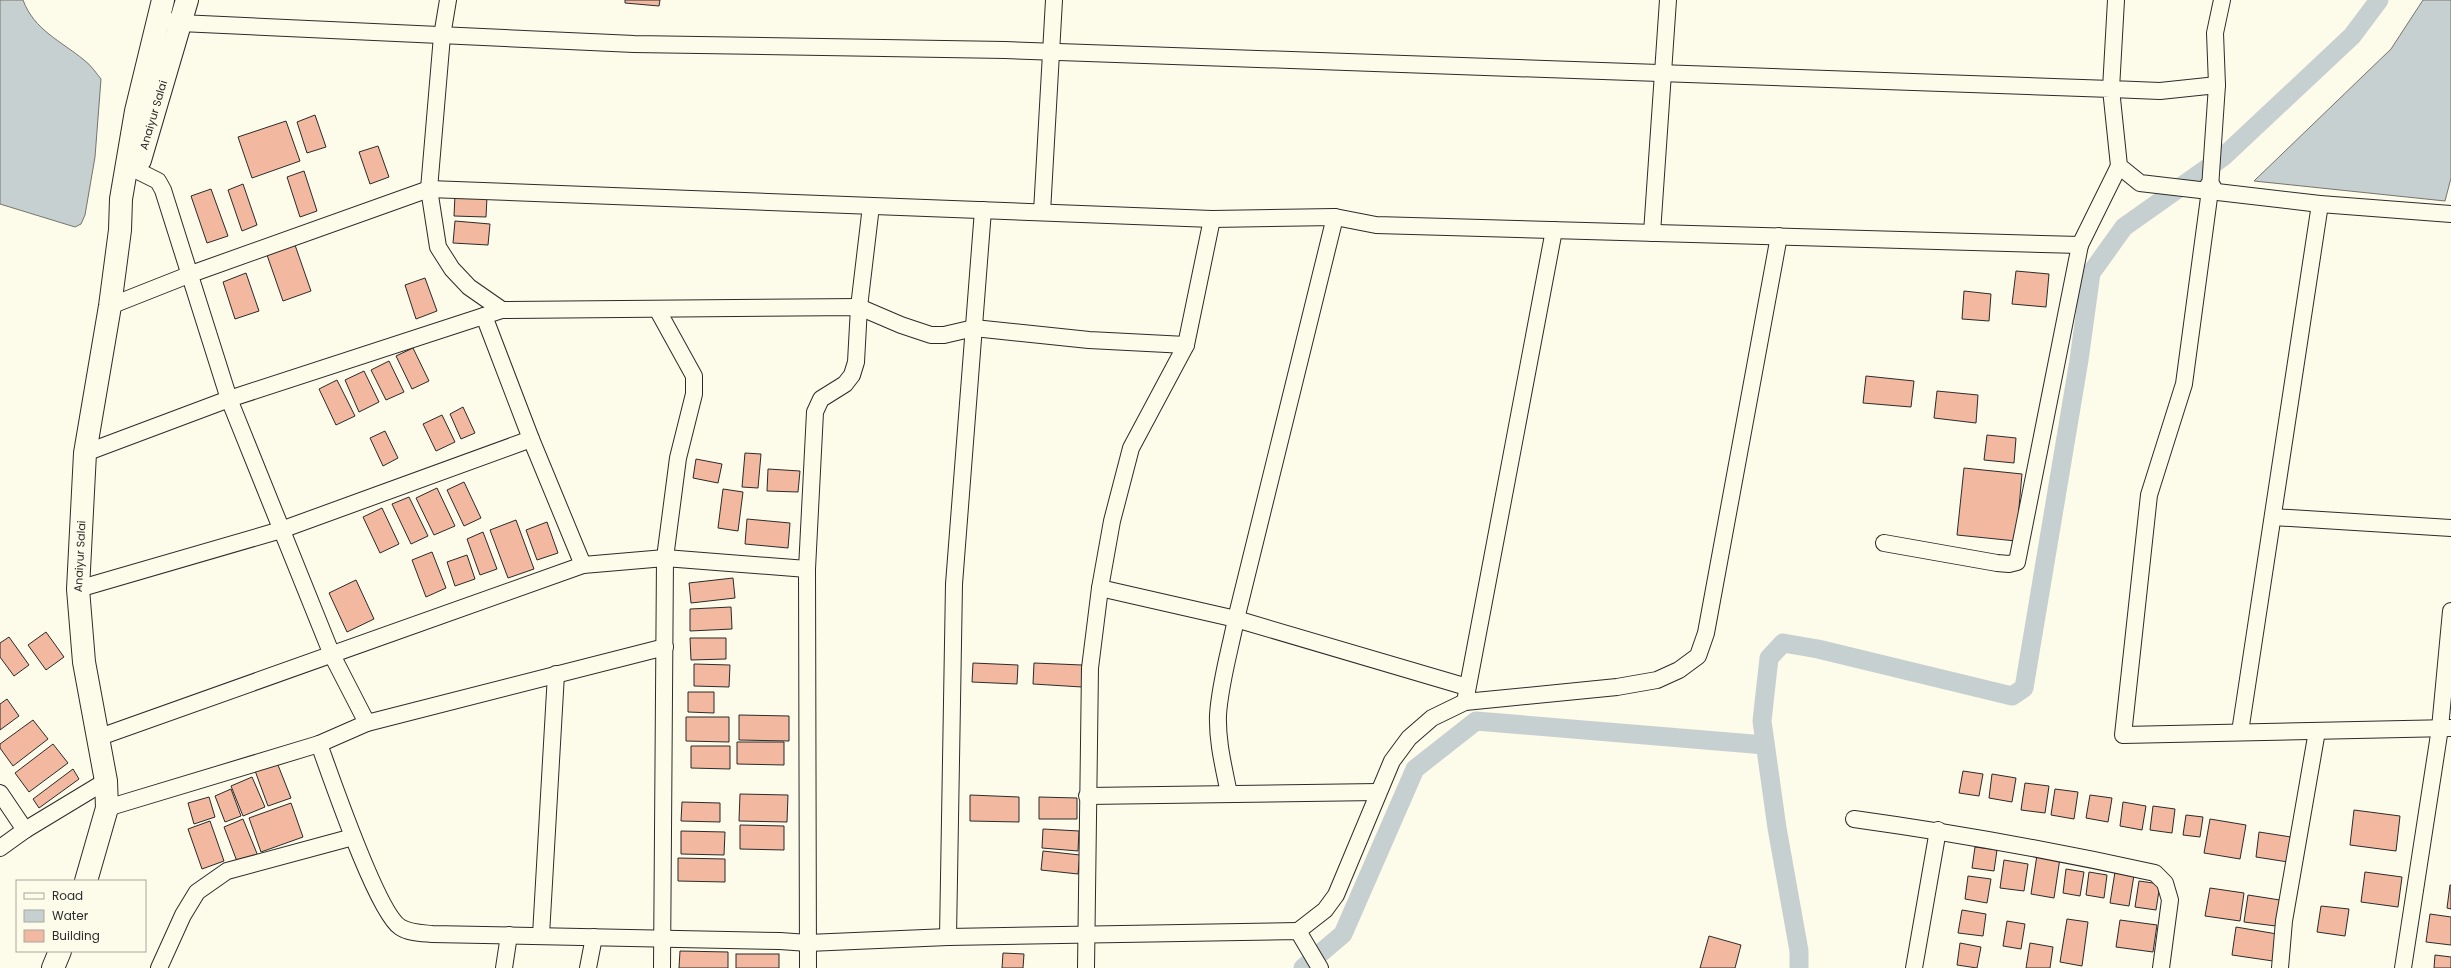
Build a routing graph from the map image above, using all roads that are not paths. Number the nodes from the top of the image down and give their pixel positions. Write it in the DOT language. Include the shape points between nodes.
graph roads {
  1 [pos="187,0"];
  2 [pos="448,0"];
  3 [pos="1054,0"];
  4 [pos="1668,0"];
  5 [pos="2116,0"];
  6 [pos="2222,0"];
  7 [pos="161,9"];
  8 [pos="180,24"];
  9 [pos="442,36"];
  10 [pos="1050,52"];
  11 [pos="1663,73"];
  12 [pos="2217,85"];
  13 [pos="2111,89"];
  14 [pos="2119,166"];
  15 [pos="136,170"];
  16 [pos="429,189"];
  17 [pos="2209,189"];
  18 [pos="2320,204"];
  19 [pos="870,206"];
  20 [pos="983,210"];
  21 [pos="1042,212"];
  22 [pos="2451,214"];
  23 [pos="1335,217"];
  24 [pos="1212,219"];
  25 [pos="120,230"];
  26 [pos="1554,230"];
  27 [pos="1652,232"];
  28 [pos="1779,236"];
  29 [pos="2080,245"];
  30 [pos="190,274"];
  31 [pos="110,306"];
  32 [pos="859,306"];
  33 [pos="657,308"];
  34 [pos="502,310"];
  35 [pos="484,316"];
  36 [pos="974,328"];
  37 [pos="1186,345"];
  38 [pos="229,399"];
  39 [pos="531,439"];
  40 [pos="84,453"];
  41 [pos="2273,517"];
  42 [pos="2451,528"];
  43 [pos="281,530"];
  44 [pos="1884,543"];
  45 [pos="665,558"];
  46 [pos="583,565"];
  47 [pos="807,569"];
  48 [pos="1100,588"];
  49 [pos="78,589"];
  50 [pos="2451,611"];
  51 [pos="1236,619"];
  52 [pos="665,647"];
  53 [pos="332,655"];
  54 [pos="556,674"];
  55 [pos="1466,694"];
  56 [pos="368,723"];
  57 [pos="2446,728"];
  58 [pos="2317,731"];
  59 [pos="2240,732"];
  60 [pos="97,738"];
  61 [pos="319,744"];
  62 [pos="106,781"];
  63 [pos="1378,792"];
  64 [pos="0,793"];
  65 [pos="1229,794"];
  66 [pos="1087,796"];
  67 [pos="107,808"];
  68 [pos="1854,819"];
  69 [pos="25,830"];
  70 [pos="1938,830"];
  71 [pos="353,837"];
  72 [pos="0,848"];
  73 [pos="86,880"];
  74 [pos="1086,934"];
  75 [pos="509,935"];
  76 [pos="541,935"];
  77 [pos="1301,935"];
  78 [pos="594,937"];
  79 [pos="948,937"];
  80 [pos="662,938"];
  81 [pos="808,943"];
  82 [pos="60,952"];
  83 [pos="53,968"];
  84 [pos="159,968"];
  85 [pos="504,968"];
  86 [pos="588,968"];
  87 [pos="662,968"];
  88 [pos="808,968"];
  89 [pos="1086,968"];
  90 [pos="1320,968"];
  91 [pos="1914,968"];
  92 [pos="2161,968"];
  93 [pos="2280,968"];
  94 [pos="2402,968"];
  1 -- 8 [label="main road, Anaiyur Salai"];
  2 -- 9 [label="street"];
  3 -- 10 [label="street"];
  4 -- 11 [label="street"];
  5 -- 13 [label="street"];
  6 -- 12 [label="street" via="2215,33"];
  7 -- 8 [label="street"];
  7 -- 25 [label="main road, Anaiyur Salai" via="136,111 121,199"];
  8 -- 9 [label="street"];
  8 -- 15 [label="main road, Anaiyur Salai"];
  9 -- 10 [label="street" via="634,44"];
  9 -- 16 [label="street"];
  10 -- 11 [label="street"];
  10 -- 21 [label="street"];
  11 -- 13 [label="street"];
  11 -- 27 [label="street"];
  12 -- 13 [label="street" via="2160,91"];
  12 -- 17 [label="street"];
  13 -- 14 [label="street"];
  14 -- 17 [label="street" via="2140,183"];
  14 -- 29 [label="street"];
  15 -- 25 [label="main road, Anaiyur Salai"];
  15 -- 30 [label="street" via="158,181 163,190"];
  16 -- 19 [label="street"];
  16 -- 30 [label="street"];
  16 -- 34 [label="street" via="438,247 452,269 469,287"];
  17 -- 18 [label="street"];
  17 -- 59 [label="street" via="2184,384 2149,495 2123,735"];
  18 -- 22 [label="street"];
  18 -- 41 [label="street"];
  19 -- 20 [label="street"];
  19 -- 32 [label="street"];
  20 -- 21 [label="street"];
  20 -- 36 [label="street"];
  21 -- 24 [label="street"];
  23 -- 24 [label="street"];
  23 -- 26 [label="street" via="1376,225"];
  23 -- 51 [label="street"];
  24 -- 37 [label="street"];
  25 -- 31 [label="main road, Anaiyur Salai"];
  26 -- 27 [label="street"];
  26 -- 55 [label="street"];
  27 -- 28 [label="street"];
  28 -- 29 [label="street"];
  28 -- 55 [label="street" via="1706,633 1698,656 1679,670 1657,680 1617,687"];
  29 -- 44 [label="street" via="2017,562 1997,563"];
  30 -- 31 [label="street"];
  30 -- 38 [label="street"];
  31 -- 40 [label="main road, Anaiyur Salai"];
  32 -- 33 [label="street"];
  32 -- 36 [label="street" via="931,335"];
  32 -- 47 [label="street" via="856,362 852,375 845,384 821,399 815,412"];
  33 -- 34 [label="street"];
  33 -- 45 [label="street" via="694,376 693,400 678,458"];
  34 -- 35 [label="street"];
  35 -- 38 [label="street"];
  35 -- 39 [label="street"];
  36 -- 37 [label="street" via="1089,340"];
  36 -- 79 [label="street" via="954,584"];
  37 -- 48 [label="street" via="1131,448 1112,521"];
  38 -- 40 [label="street"];
  38 -- 43 [label="street"];
  39 -- 43 [label="street"];
  39 -- 46 [label="street"];
  40 -- 49 [label="main road, Anaiyur Salai"];
  41 -- 42 [label="street"];
  41 -- 59 [label="street"];
  43 -- 49 [label="street"];
  43 -- 53 [label="street"];
  45 -- 46 [label="street"];
  45 -- 47 [label="street"];
  45 -- 52 [label="street"];
  46 -- 53 [label="street"];
  47 -- 81 [label="street"];
  48 -- 51 [label="street"];
  48 -- 66 [label="street" via="1090,668"];
  49 -- 60 [label="main road, Anaiyur Salai" via="84,662"];
  50 -- 57 [label="street"];
  51 -- 55 [label="street"];
  51 -- 65 [label="street" via="1218,715 1219,744"];
  52 -- 54 [label="street"];
  52 -- 80 [label="street"];
  53 -- 56 [label="street"];
  53 -- 60 [label="street"];
  54 -- 56 [label="street"];
  54 -- 76 [label="street"];
  55 -- 63 [label="street" via="1409,738 1392,761"];
  56 -- 61 [label="street"];
  57 -- 58 [label="street"];
  57 -- 94 [label="street"];
  58 -- 59 [label="street"];
  58 -- 93 [label="street" via="2284,921"];
  60 -- 62 [label="main road, Anaiyur Salai"];
  61 -- 67 [label="street"];
  61 -- 71 [label="street"];
  62 -- 67 [label="main road, Anaiyur Salai"];
  62 -- 69 [label="street"];
  63 -- 65 [label="street"];
  63 -- 77 [label="street" via="1336,895"];
  64 -- 69 [label="street"];
  65 -- 66 [label="street"];
  66 -- 74 [label="street"];
  67 -- 73 [label="main road, Anaiyur Salai"];
  68 -- 70 [label="street"];
  69 -- 72 [label="street"];
  70 -- 91 [label="street"];
  70 -- 92 [label="street" via="2067,853 2155,873 2165,883 2170,900"];
  71 -- 75 [label="street" via="389,916 399,927 411,932 432,934"];
  71 -- 84 [label="street" via="227,871 197,892 183,914"];
  74 -- 77 [label="street"];
  74 -- 79 [label="street"];
  74 -- 89 [label="street"];
  75 -- 76 [label="street"];
  75 -- 85 [label="street"];
  76 -- 78 [label="street"];
  77 -- 90 [label="street"];
  78 -- 80 [label="street"];
  78 -- 86 [label="street"];
  79 -- 81 [label="street"];
  80 -- 81 [label="street"];
  80 -- 87 [label="street"];
  81 -- 88 [label="street"];
  82 -- 83 [label="main road"];
}
